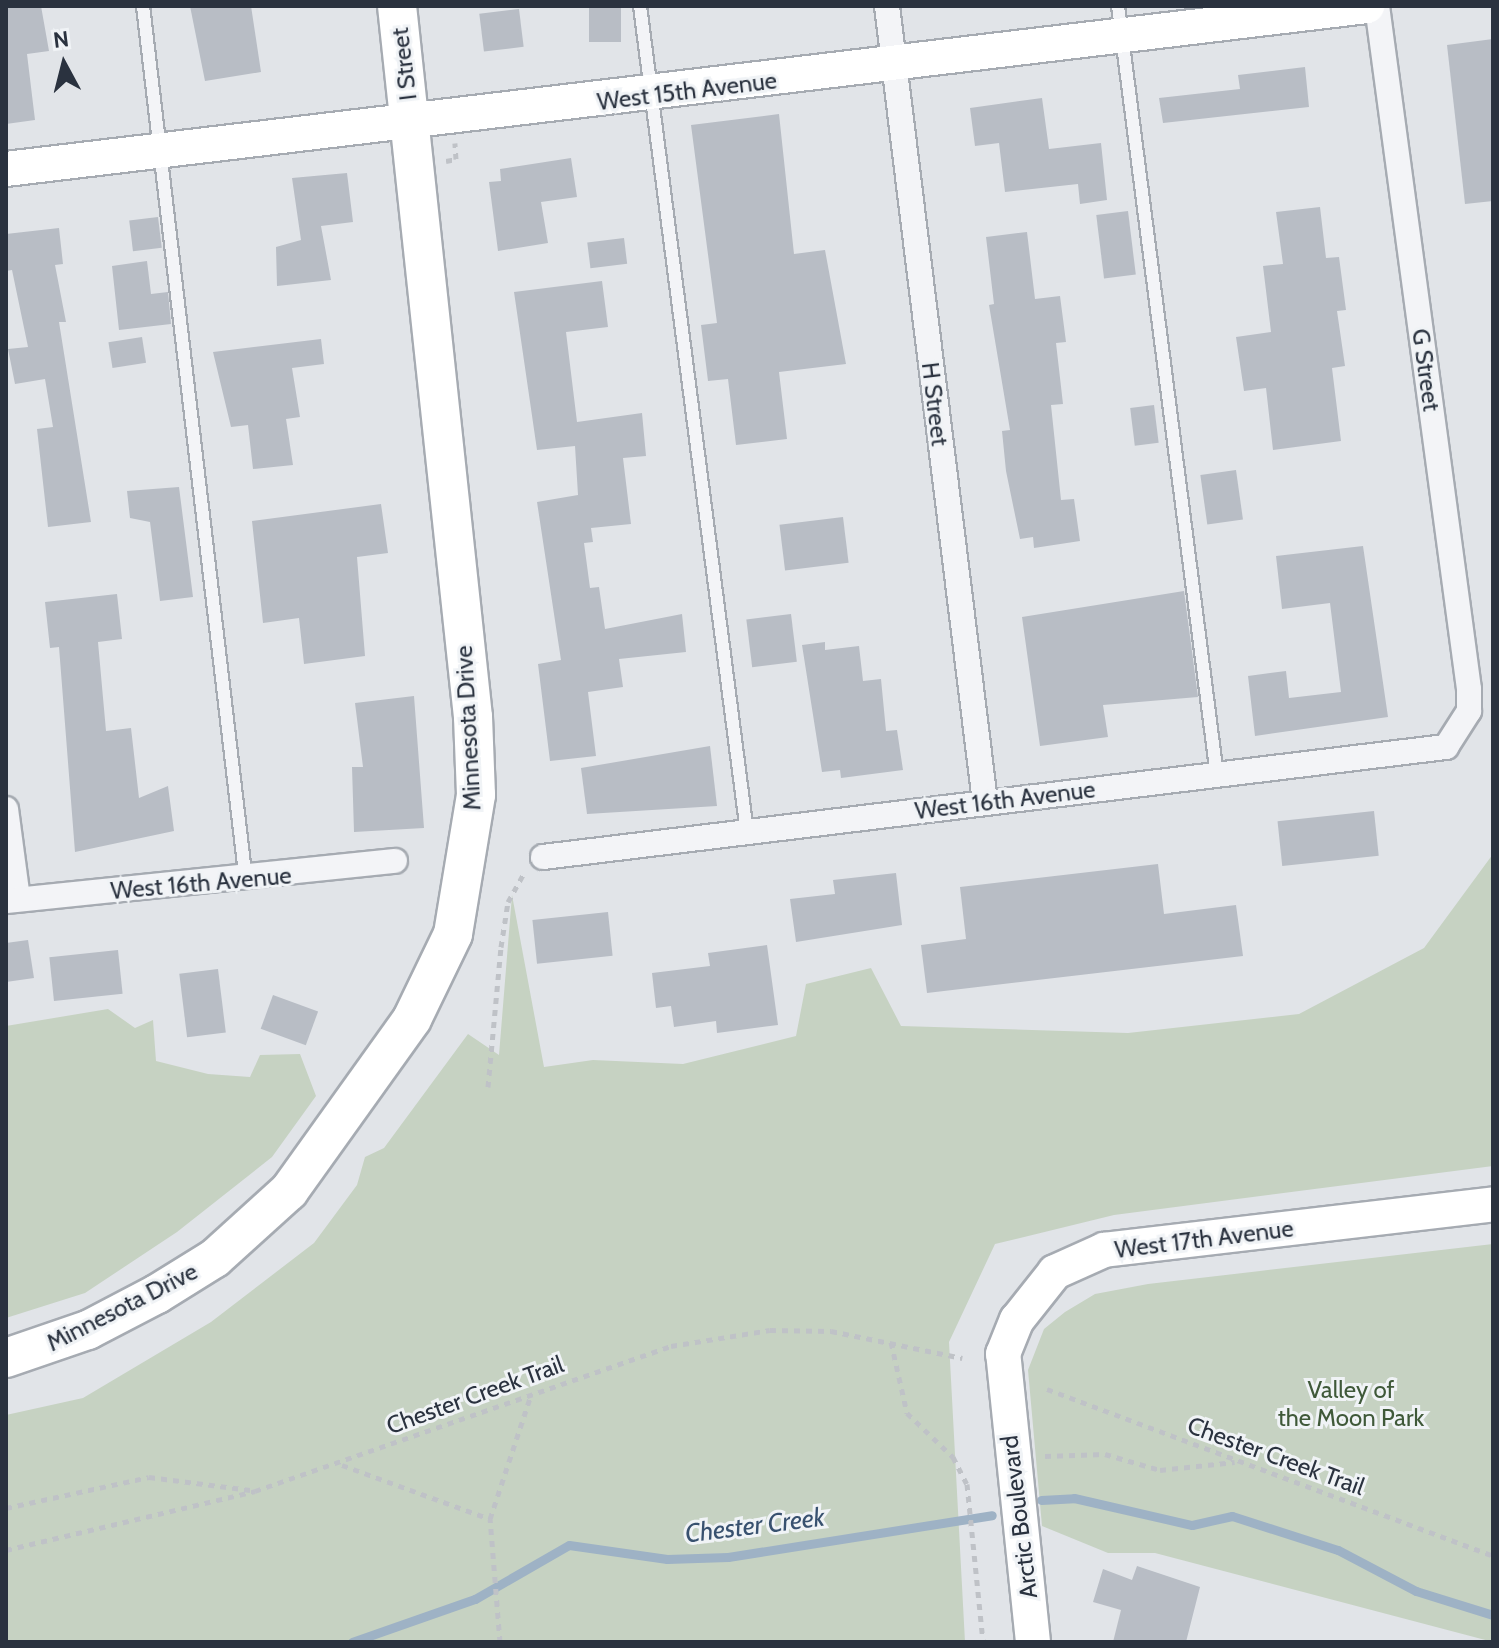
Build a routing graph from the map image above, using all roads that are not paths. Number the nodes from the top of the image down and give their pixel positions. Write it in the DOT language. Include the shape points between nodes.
graph roads {
  1 [pos="143,6"];
  2 [pos="397,6"];
  3 [pos="640,6"];
  4 [pos="887,6"];
  5 [pos="1367,6"];
  6 [pos="1377,6"];
  7 [pos="1120,22"];
  8 [pos="893,67"];
  9 [pos="651,95"];
  10 [pos="411,123"];
  11 [pos="160,152"];
  12 [pos="6,169"];
  13 [pos="1460,733"];
  14 [pos="1217,776"];
  15 [pos="985,802"];
  16 [pos="6,809"];
  17 [pos="747,832"];
  18 [pos="543,857"];
  19 [pos="395,861"];
  20 [pos="247,881"];
  21 [pos="12,900"];
  22 [pos="1493,1204"];
  23 [pos="14,1358"];
  24 [pos="1004,1393"];
  25 [pos="1033,1642"];
  1 -- 11 [label="lane"];
  2 -- 10 [label="main road, I Street"];
  3 -- 9 [label="lane"];
  4 -- 8 [label="street, H Street"];
  5 -- 7 [label="main road, West 15th Avenue"];
  6 -- 13 [label="street, G Street" via="1469,689"];
  7 -- 8 [label="main road, West 15th Avenue"];
  7 -- 14 [label="lane"];
  8 -- 9 [label="main road, West 15th Avenue"];
  8 -- 15 [label="street, H Street"];
  9 -- 10 [label="main road, West 15th Avenue"];
  9 -- 17 [label="lane"];
  10 -- 11 [label="main road, West 15th Avenue"];
  10 -- 23 [label="main road, Minnesota Drive" via="473,717 476,795 453,934 412,1019 289,1191 215,1258 157,1294"];
  11 -- 12 [label="main road, West 15th Avenue"];
  11 -- 20 [label="lane"];
  13 -- 14 [label="street, West 16th Avenue" via="1426,753"];
  14 -- 15 [label="street, West 16th Avenue"];
  15 -- 17 [label="street, West 16th Avenue"];
  16 -- 21 [label="street"];
  17 -- 18 [label="street, West 16th Avenue"];
  19 -- 20 [label="street, West 16th Avenue"];
  20 -- 21 [label="street, West 16th Avenue"];
  22 -- 24 [label="main road, West 17th Avenue" via="1079,1259 1055,1272 1017,1320 1003,1354"];
  24 -- 25 [label="main road, Arctic Boulevard"];
}
